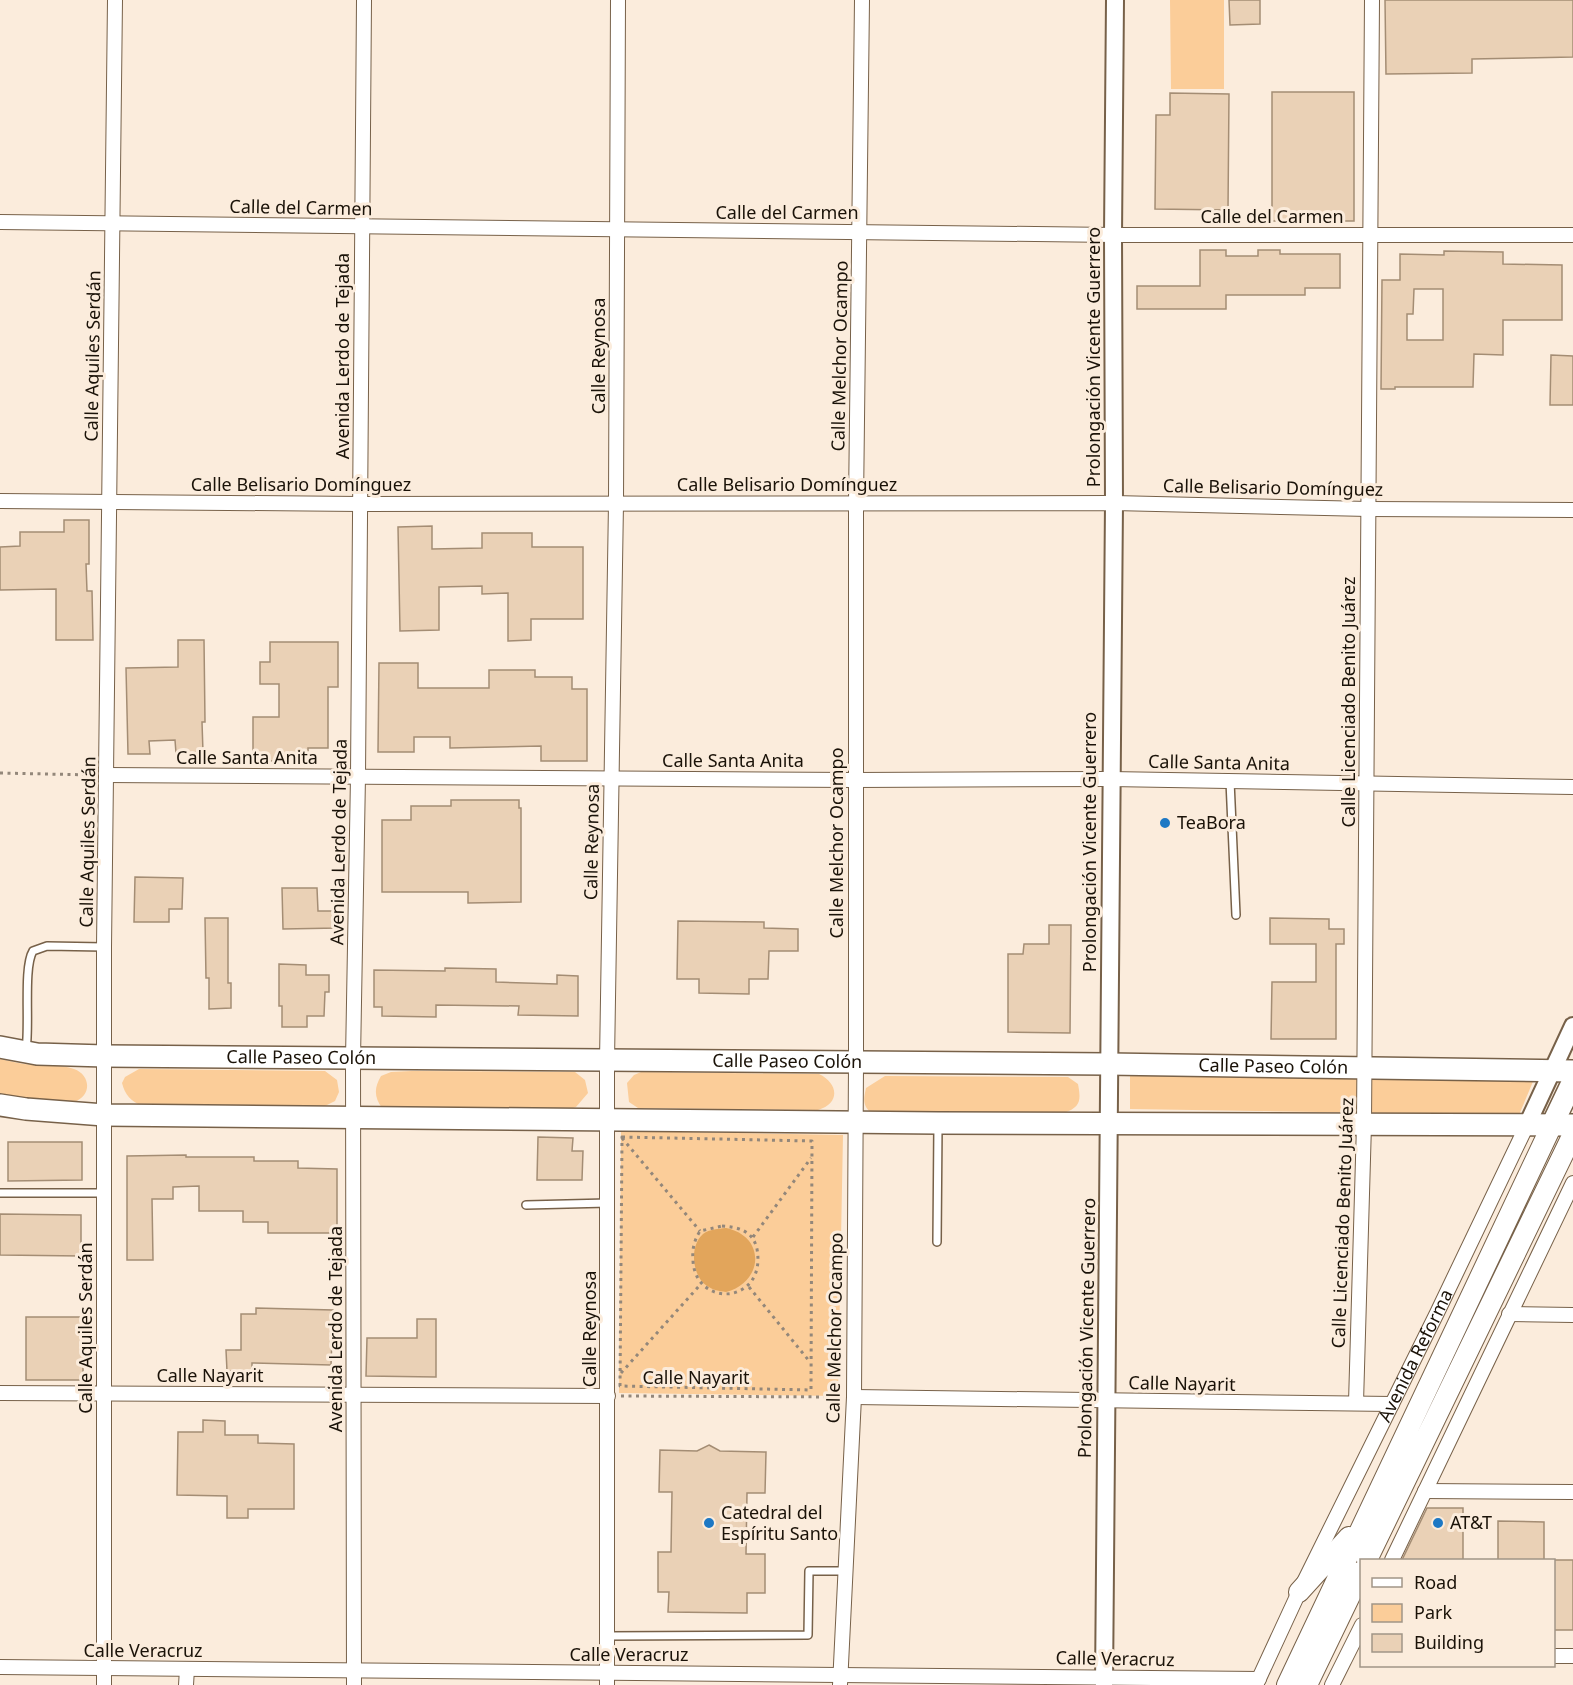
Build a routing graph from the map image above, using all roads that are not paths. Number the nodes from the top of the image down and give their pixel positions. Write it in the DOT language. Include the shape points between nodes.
graph roads {
  1 [pos="115,0"];
  2 [pos="364,0"];
  3 [pos="618,0"];
  4 [pos="862,0"];
  5 [pos="1115,0"];
  6 [pos="1372,0"];
  7 [pos="0,222"];
  8 [pos="113,225"];
  9 [pos="362,227"];
  10 [pos="618,230"];
  11 [pos="860,231"];
  12 [pos="1369,234"];
  13 [pos="1113,235"];
  14 [pos="1573,235"];
  15 [pos="0,501"];
  16 [pos="110,502"];
  17 [pos="616,503"];
  18 [pos="856,503"];
  19 [pos="1114,503"];
  20 [pos="360,504"];
  21 [pos="1368,509"];
  22 [pos="1573,510"];
  23 [pos="107,776"];
  24 [pos="358,776"];
  25 [pos="1110,778"];
  26 [pos="611,779"];
  27 [pos="855,780"];
  28 [pos="1230,781"];
  29 [pos="1367,784"];
  30 [pos="1573,788"];
  31 [pos="1236,915"];
  32 [pos="104,946"];
  33 [pos="1573,1026"];
  34 [pos="0,1047"];
  35 [pos="25,1052"];
  36 [pos="105,1056"];
  37 [pos="353,1059"];
  38 [pos="607,1061"];
  39 [pos="856,1064"];
  40 [pos="1108,1064"];
  41 [pos="1365,1068"];
  42 [pos="1551,1070"];
  43 [pos="1573,1071"];
  44 [pos="1573,1081"];
  45 [pos="0,1105"];
  46 [pos="104,1115"];
  47 [pos="353,1118"];
  48 [pos="608,1120"];
  49 [pos="854,1121"];
  50 [pos="938,1123"];
  51 [pos="1108,1123"];
  52 [pos="1364,1124"];
  53 [pos="1527,1125"];
  54 [pos="1563,1125"];
  55 [pos="1573,1134"];
  56 [pos="1573,1183"];
  57 [pos="0,1193"];
  58 [pos="104,1193"];
  59 [pos="608,1203"];
  60 [pos="526,1204"];
  61 [pos="937,1242"];
  62 [pos="1509,1314"];
  63 [pos="1573,1315"];
  64 [pos="0,1393"];
  65 [pos="103,1394"];
  66 [pos="354,1394"];
  67 [pos="608,1396"];
  68 [pos="854,1397"];
  69 [pos="1105,1401"];
  70 [pos="1356,1403"];
  71 [pos="1392,1404"];
  72 [pos="1425,1491"];
  73 [pos="1573,1492"];
  74 [pos="1363,1521"];
  75 [pos="1367,1559"];
  76 [pos="1392,1559"];
  77 [pos="845,1571"];
  78 [pos="1360,1575"];
  79 [pos="1299,1592"];
  80 [pos="1360,1629"];
  81 [pos="607,1636"];
  82 [pos="1347,1655"];
  83 [pos="1360,1655"];
  84 [pos="1555,1656"];
  85 [pos="1573,1656"];
  86 [pos="0,1667"];
  87 [pos="104,1668"];
  88 [pos="187,1669"];
  89 [pos="354,1670"];
  90 [pos="607,1679"];
  91 [pos="840,1679"];
  92 [pos="1104,1681"];
  93 [pos="1257,1682"];
  94 [pos="104,1685"];
  95 [pos="186,1685"];
  96 [pos="354,1685"];
  97 [pos="1287,1685"];
  98 [pos="1307,1685"];
  99 [pos="1332,1685"];
  1 -- 8 [label="street, Calle Aquiles Serdán"];
  2 -- 9 [label="street, Avenida Lerdo de Tejada"];
  3 -- 10 [label="street, Calle Reynosa"];
  4 -- 11 [label="street, Calle Melchor Ocampo"];
  5 -- 13 [label="street, Prolongación Vicente Guerrero"];
  6 -- 12 [label="street, Calle Licenciado Benito Juárez"];
  7 -- 8 [label="street, Calle del Carmen"];
  8 -- 9 [label="street, Calle del Carmen"];
  8 -- 16 [label="street, Calle Aquiles Serdán"];
  9 -- 10 [label="street, Calle del Carmen"];
  9 -- 20 [label="street, Avenida Lerdo de Tejada"];
  10 -- 11 [label="street, Calle del Carmen"];
  10 -- 17 [label="street, Calle Reynosa"];
  11 -- 13 [label="street, Calle del Carmen"];
  11 -- 18 [label="street, Calle Melchor Ocampo"];
  12 -- 13 [label="street, Calle del Carmen"];
  12 -- 14 [label="street, Calle del Carmen"];
  12 -- 21 [label="street, Calle Licenciado Benito Juárez"];
  13 -- 19 [label="street, Prolongación Vicente Guerrero"];
  15 -- 16 [label="street, Calle Belisario Domínguez"];
  16 -- 20 [label="street, Calle Belisario Domínguez"];
  16 -- 23 [label="street, Calle Aquiles Serdán"];
  17 -- 18 [label="street, Calle Belisario Domínguez"];
  17 -- 20 [label="street, Calle Belisario Domínguez"];
  17 -- 26 [label="street, Calle Reynosa"];
  18 -- 19 [label="street, Calle Belisario Domínguez"];
  18 -- 27 [label="street, Calle Melchor Ocampo"];
  19 -- 21 [label="street, Calle Belisario Domínguez"];
  19 -- 25 [label="street, Prolongación Vicente Guerrero"];
  20 -- 24 [label="street, Avenida Lerdo de Tejada"];
  21 -- 22 [label="street, Calle Belisario Domínguez"];
  21 -- 29 [label="street, Calle Licenciado Benito Juárez"];
  23 -- 24 [label="street, Calle Santa Anita"];
  23 -- 32 [label="street, Calle Aquiles Serdán"];
  24 -- 26 [label="street, Calle Santa Anita"];
  24 -- 37 [label="street, Avenida Lerdo de Tejada"];
  25 -- 27 [label="street, Calle Santa Anita"];
  25 -- 28 [label="street, Calle Santa Anita"];
  25 -- 40 [label="street, Prolongación Vicente Guerrero"];
  26 -- 27 [label="street, Calle Santa Anita"];
  26 -- 38 [label="street, Calle Reynosa"];
  27 -- 39 [label="street, Calle Melchor Ocampo"];
  28 -- 29 [label="street, Calle Santa Anita"];
  28 -- 31 [label="lane"];
  29 -- 30 [label="street, Calle Santa Anita"];
  29 -- 41 [label="street, Calle Licenciado Benito Juárez"];
  32 -- 35 [label="lane" via="47,946 33,951"];
  32 -- 36 [label="street, Calle Aquiles Serdán"];
  33 -- 42 [label="street, Avenida Reforma"];
  34 -- 35 [label="main road, Calle Paseo Colón"];
  35 -- 36 [label="main road, Calle Paseo Colón"];
  36 -- 37 [label="main road, Calle Paseo Colón"];
  36 -- 46 [label="street, Calle Aquiles Serdán"];
  37 -- 38 [label="main road, Calle Paseo Colón"];
  37 -- 47 [label="street, Avenida Lerdo de Tejada"];
  38 -- 39 [label="main road, Calle Paseo Colón"];
  38 -- 48 [label="street, Calle Reynosa"];
  39 -- 40 [label="main road, Calle Paseo Colón"];
  39 -- 49 [label="street, Calle Melchor Ocampo"];
  40 -- 41 [label="main road, Calle Paseo Colón"];
  40 -- 51 [label="street, Prolongación Vicente Guerrero"];
  41 -- 42 [label="main road, Calle Paseo Colón"];
  41 -- 52 [label="street, Calle Licenciado Benito Juárez"];
  42 -- 43 [label="main road, Calle Paseo Colón"];
  42 -- 53 [label="street, Avenida Reforma"];
  44 -- 54 [label="main road, Avenida Reforma"];
  45 -- 46 [label="main road"];
  46 -- 47 [label="main road"];
  46 -- 58 [label="street, Calle Aquiles Serdán"];
  47 -- 48 [label="main road"];
  47 -- 66 [label="street, Avenida Lerdo de Tejada"];
  48 -- 49 [label="main road"];
  48 -- 59 [label="street, Calle Reynosa"];
  49 -- 50 [label="main road"];
  49 -- 68 [label="street, Calle Melchor Ocampo"];
  50 -- 51 [label="main road"];
  50 -- 61 [label="lane"];
  51 -- 52 [label="main road"];
  51 -- 69 [label="street, Prolongación Vicente Guerrero"];
  52 -- 53 [label="main road"];
  52 -- 70 [label="street, Calle Licenciado Benito Juárez"];
  53 -- 54 [label="main road"];
  53 -- 71 [label="street, Avenida Reforma"];
  54 -- 74 [label="main road, Avenida Reforma"];
  55 -- 75 [label="main road"];
  56 -- 62 [label="street"];
  57 -- 58 [label="lane"];
  58 -- 65 [label="street, Calle Aquiles Serdán"];
  59 -- 60 [label="lane"];
  59 -- 67 [label="street, Calle Reynosa"];
  62 -- 63 [label="street"];
  62 -- 72 [label="street"];
  64 -- 65 [label="street, Calle Nayarit"];
  65 -- 66 [label="street, Calle Nayarit"];
  65 -- 87 [label="street, Calle Aquiles Serdán"];
  66 -- 67 [label="street, Calle Nayarit"];
  66 -- 89 [label="street, Avenida Lerdo de Tejada"];
  67 -- 81 [label="street, Calle Reynosa"];
  68 -- 69 [label="street, Calle Nayarit"];
  68 -- 77 [label="street, Calle Melchor Ocampo"];
  69 -- 70 [label="street, Calle Nayarit"];
  69 -- 92 [label="street, Prolongación Vicente Guerrero"];
  70 -- 71 [label="street, Calle Nayarit"];
  71 -- 79 [label="street, Avenida Reforma"];
  72 -- 73 [label="street"];
  72 -- 76 [label="street"];
  74 -- 79 [label="main road"];
  74 -- 97 [label="main road, Avenida Reforma"];
  77 -- 81 [label="lane" via="809,1571 807,1635"];
  77 -- 91 [label="street, Calle Melchor Ocampo"];
  78 -- 98 [label="main road"];
  79 -- 93 [label="street, Avenida Reforma"];
  80 -- 82 [label="street"];
  81 -- 90 [label="street, Calle Reynosa"];
  82 -- 83 [label="street"];
  82 -- 99 [label="street"];
  84 -- 85 [label="street"];
  86 -- 87 [label="street, Calle Veracruz"];
  87 -- 88 [label="street, Calle Veracruz"];
  87 -- 94 [label="street, Calle Aquiles Serdán"];
  88 -- 89 [label="street, Calle Veracruz"];
  88 -- 95 [label="street"];
  89 -- 90 [label="street, Calle Veracruz"];
  89 -- 96 [label="street, Avenida Lerdo de Tejada"];
  90 -- 91 [label="street, Calle Veracruz"];
  91 -- 92 [label="street, Calle Veracruz"];
  92 -- 93 [label="street, Calle Veracruz"];
}
